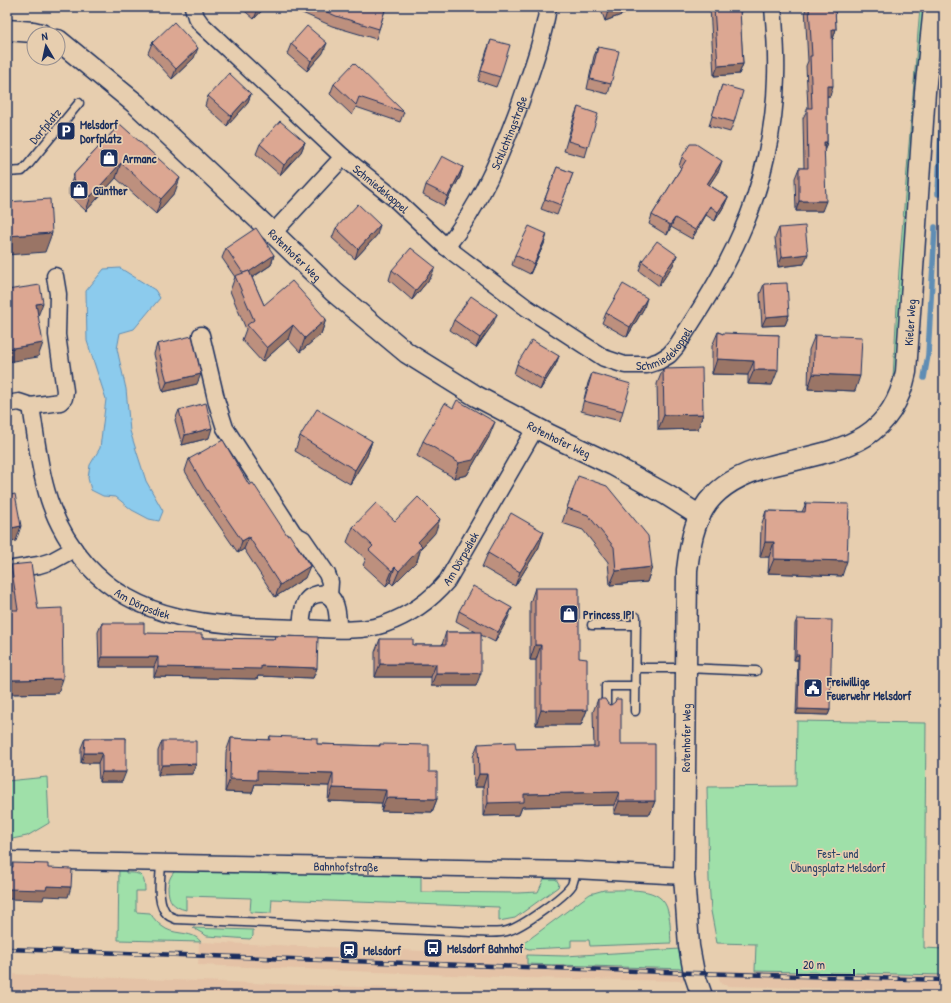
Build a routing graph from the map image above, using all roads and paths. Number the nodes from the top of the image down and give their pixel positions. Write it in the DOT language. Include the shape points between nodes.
graph roads {
  1 [pos="193,7"];
  2 [pos="548,7"];
  3 [pos="773,7"];
  4 [pos="934,7"];
  5 [pos="7,30"];
  6 [pos="26,31"];
  7 [pos="66,47"];
  8 [pos="79,103"];
  9 [pos="343,156"];
  10 [pos="7,172"];
  11 [pos="273,233"];
  12 [pos="446,247"];
  13 [pos="55,276"];
  14 [pos="201,335"];
  15 [pos="7,404"];
  16 [pos="31,406"];
  17 [pos="536,427"];
  18 [pos="700,516"];
  19 [pos="74,549"];
  20 [pos="7,570"];
  21 [pos="329,596"];
  22 [pos="592,625"];
  23 [pos="301,628"];
  24 [pos="338,629"];
  25 [pos="636,668"];
  26 [pos="686,668"];
  27 [pos="756,671"];
  28 [pos="636,686"];
  29 [pos="635,711"];
  30 [pos="606,712"];
  31 [pos="7,860"];
  32 [pos="161,862"];
  33 [pos="575,870"];
  34 [pos="684,876"];
  35 [pos="702,996"];
  1 -- 9 [label="street, Schmiedekoppel" via="201,24"];
  2 -- 12 [label="street, Schlichtingstraße" via="546,23 532,69 492,174 468,219"];
  3 -- 12 [label="street, Schmiedekoppel" via="776,50 775,99 763,168 753,202 724,267 680,342 669,354 659,361 636,366 604,358 527,308"];
  4 -- 18 [label="street, Kieler Weg" via="925,92 906,372 897,399 884,420 862,439 844,447 741,476 716,493"];
  5 -- 6 [label="street"];
  7 -- 11 [label="street, Rotenhofer Weg" via="136,104"];
  8 -- 10 [label="lane, Dorfplatz" via="22,171"];
  9 -- 11 [label="street, Schmiedekoppel"];
  9 -- 12 [label="street, Schmiedekoppel" via="395,199"];
  11 -- 17 [label="street, Rotenhofer Weg" via="334,292 407,353 476,396"];
  13 -- 16 [label="street" via="58,294 57,335 64,398 60,402"];
  14 -- 21 [label="street" via="225,428 294,534 303,539 327,574 330,582"];
  15 -- 16 [label="street" via="19,402"];
  16 -- 19 [label="street, Am Dörpsdiek" via="51,508"];
  17 -- 18 [label="street, Rotenhofer Weg" via="613,465"];
  17 -- 24 [label="street, Am Dörpsdiek" via="437,593 412,612 385,624"];
  18 -- 26 [label="street, Rotenhofer Weg" via="691,538 687,570"];
  19 -- 20 [label="street" via="52,561"];
  19 -- 23 [label="street, Am Dörpsdiek" via="106,582 126,596 162,613 213,623"];
  21 -- 23 [label="street" via="321,593 307,600"];
  21 -- 24 [label="street" via="338,612"];
  22 -- 25 [label="lane" via="636,621"];
  23 -- 24 [label="street, Am Dörpsdiek"];
  25 -- 26 [label="lane"];
  25 -- 28 [label="lane"];
  26 -- 27 [label="lane"];
  26 -- 34 [label="street, Rotenhofer Weg"];
  28 -- 29 [label="lane"];
  28 -- 30 [label="lane" via="606,686"];
  31 -- 32 [label="street, Bahnhofstraße"];
  32 -- 33 [label="street, Bahnhofstraße"];
  32 -- 33 [label="lane" via="160,898 168,915 176,919 473,932 506,932 528,921 564,893 572,884"];
  33 -- 34 [label="street, Bahnhofstraße"];
  34 -- 35 [label="street, Rotenhofer Weg" via="689,946"];
}
